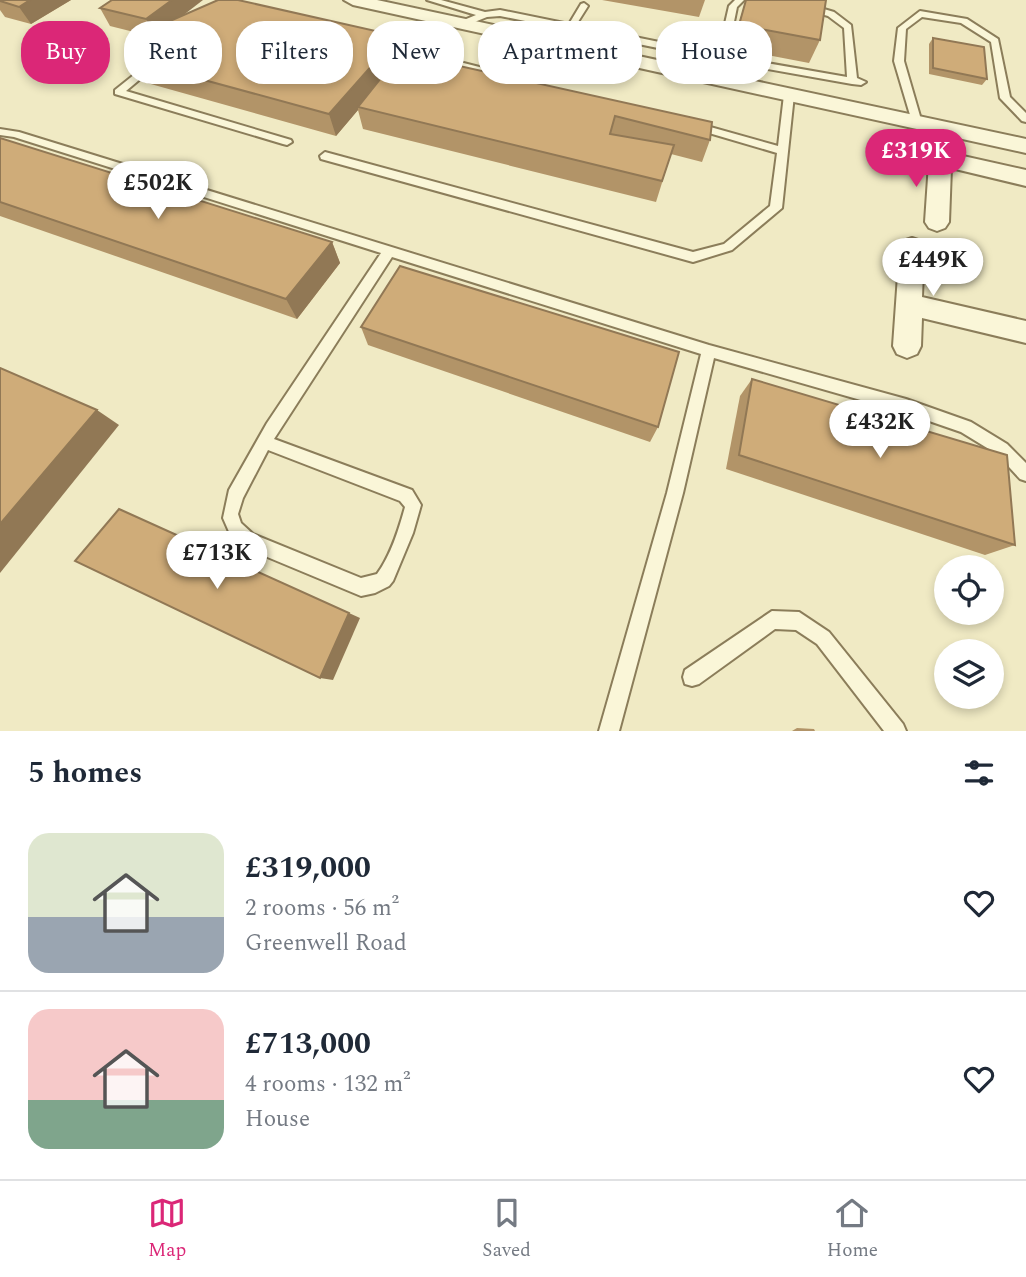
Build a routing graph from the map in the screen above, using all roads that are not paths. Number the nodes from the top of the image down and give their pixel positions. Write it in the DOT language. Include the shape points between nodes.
graph roads {
  1 [pos="353,0"];
  2 [pos="431,0"];
  3 [pos="740,0"];
  4 [pos="791,4"];
  5 [pos="584,6"];
  6 [pos="485,15"];
  7 [pos="448,21"];
  8 [pos="541,21"];
  9 [pos="575,21"];
  10 [pos="730,21"];
  11 [pos="464,23"];
  12 [pos="464,24"];
  13 [pos="772,67"];
  14 [pos="129,84"];
  15 [pos="789,95"];
  16 [pos="1026,119"];
  17 [pos="683,123"];
  18 [pos="917,123"];
  19 [pos="0,132"];
  20 [pos="287,142"];
  21 [pos="1026,146"];
  22 [pos="896,148"];
  23 [pos="782,151"];
  24 [pos="325,156"];
  25 [pos="940,158"];
  26 [pos="1026,178"];
  27 [pos="937,222"];
  28 [pos="912,247"];
  29 [pos="390,250"];
  30 [pos="909,303"];
  31 [pos="1026,332"];
  32 [pos="907,346"];
  33 [pos="709,351"];
  34 [pos="264,442"];
  35 [pos="1026,474"];
  36 [pos="692,677"];
  37 [pos="609,731"];
  38 [pos="897,731"];
  1 -- 7 [label="street"];
  2 -- 6 [label="lane"];
  3 -- 10 [label="lane" via="733,6"];
  4 -- 13 [label="lane" via="831,14 848,27 856,81"];
  5 -- 9 [label="lane"];
  6 -- 8 [label="lane" via="500,13"];
  6 -- 11 [label="lane"];
  12 -- 15 [label="street"];
  14 -- 20 [label="lane" via="119,92"];
  15 -- 18 [label="street"];
  15 -- 23 [label="lane"];
  16 -- 18 [label="lane" via="1005,98 995,41 964,21 920,14 901,28 899,61"];
  17 -- 23 [label="lane"];
  18 -- 21 [label="street"];
  19 -- 29 [label="lane"];
  22 -- 25 [label="street"];
  23 -- 24 [label="lane" via="776,208 728,247 693,257"];
  25 -- 26 [label="street"];
  25 -- 27 [label="street"];
  28 -- 30 [label="street"];
  29 -- 33 [label="lane"];
  29 -- 34 [label="lane"];
  30 -- 31 [label="street"];
  30 -- 32 [label="street"];
  33 -- 35 [label="lane" via="966,427 1002,449"];
  33 -- 37 [label="lane"];
  34 -- 34 [label="lane" via="236,492 229,512 233,528 247,540 361,587 384,578 412,518 413,505 406,495"];
  36 -- 38 [label="lane" via="772,620 799,621 823,638"];
}
